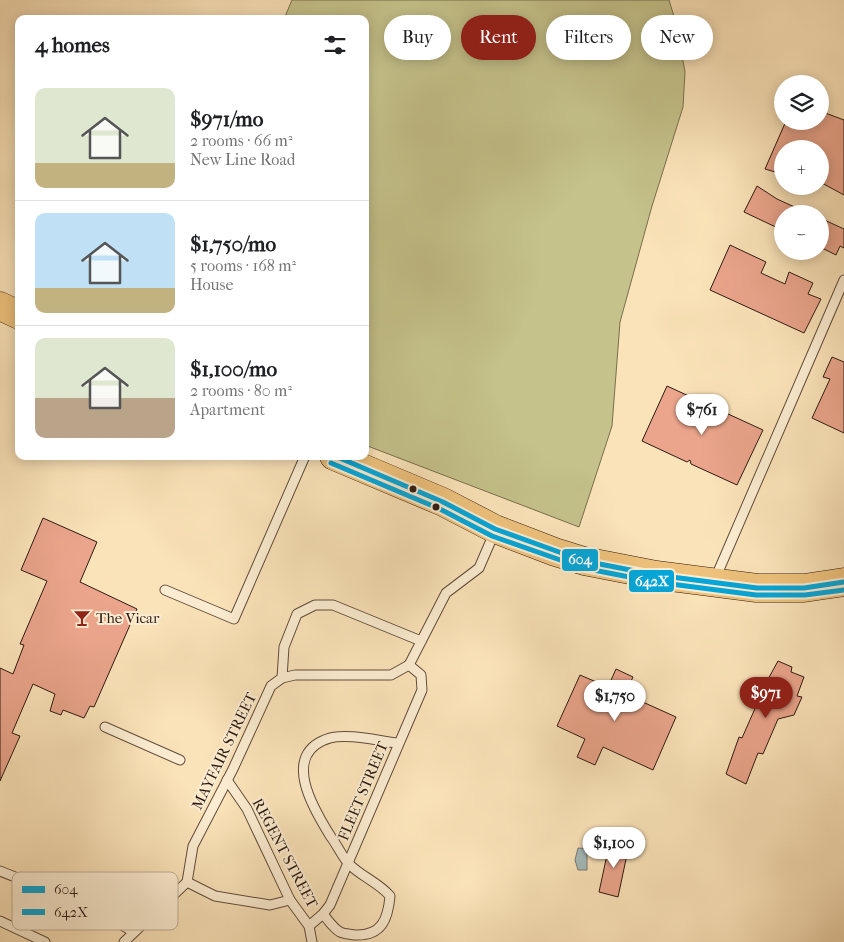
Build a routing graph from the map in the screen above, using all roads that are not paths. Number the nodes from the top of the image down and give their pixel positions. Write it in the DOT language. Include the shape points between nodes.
graph roads {
  1 [pos="844,280"];
  2 [pos="0,306"];
  3 [pos="15,312"];
  4 [pos="303,460"];
  5 [pos="343,460"];
  6 [pos="496,529"];
  7 [pos="714,582"];
  8 [pos="844,582"];
  9 [pos="165,590"];
  10 [pos="421,641"];
  11 [pos="409,665"];
  12 [pos="282,678"];
  13 [pos="105,727"];
  14 [pos="398,743"];
  15 [pos="180,760"];
  16 [pos="227,780"];
  17 [pos="348,863"];
  18 [pos="0,870"];
  19 [pos="12,875"];
  20 [pos="186,882"];
  21 [pos="178,890"];
  22 [pos="290,900"];
  23 [pos="323,914"];
  24 [pos="0,921"];
  25 [pos="309,926"];
  26 [pos="12,927"];
  27 [pos="19,930"];
  28 [pos="131,930"];
  29 [pos="134,932"];
  30 [pos="44,942"];
  31 [pos="124,942"];
  32 [pos="312,942"];
  1 -- 7 [label="lane"];
  2 -- 3 [label="main road"];
  4 -- 9 [label="lane" via="234,619"];
  5 -- 6 [label="main road" via="443,502"];
  6 -- 7 [label="main road" via="584,561"];
  6 -- 10 [label="lane" via="479,568 446,593"];
  7 -- 8 [label="main road" via="780,589"];
  10 -- 11 [label="lane"];
  10 -- 12 [label="lane" via="333,605 315,605 297,614 284,646"];
  11 -- 12 [label="lane" via="391,675 295,675"];
  11 -- 14 [label="lane, FLEET STREET" via="422,675 422,690"];
  12 -- 16 [label="lane, MAYFAIR STREET" via="271,686"];
  13 -- 15 [label="lane"];
  14 -- 17 [label="lane, FLEET STREET"];
  14 -- 17 [label="lane" via="339,736 318,743 304,760 305,786 320,820"];
  16 -- 20 [label="lane, MAYFAIR STREET" via="193,846"];
  16 -- 22 [label="lane, REGENT STREET" via="247,808"];
  17 -- 23 [label="lane, FLEET STREET"];
  17 -- 23 [label="lane" via="390,896 388,912 375,932 357,935 339,932"];
  18 -- 19 [label="lane"];
  20 -- 21 [label="lane"];
  20 -- 22 [label="lane" via="215,896 270,906"];
  22 -- 25 [label="lane, REGENT STREET"];
  23 -- 25 [label="lane, FLEET STREET"];
  24 -- 26 [label="lane"];
  25 -- 32 [label="lane, REGENT STREET"];
  27 -- 30 [label="lane"];
  28 -- 29 [label="lane"];
  29 -- 31 [label="lane"];
}
